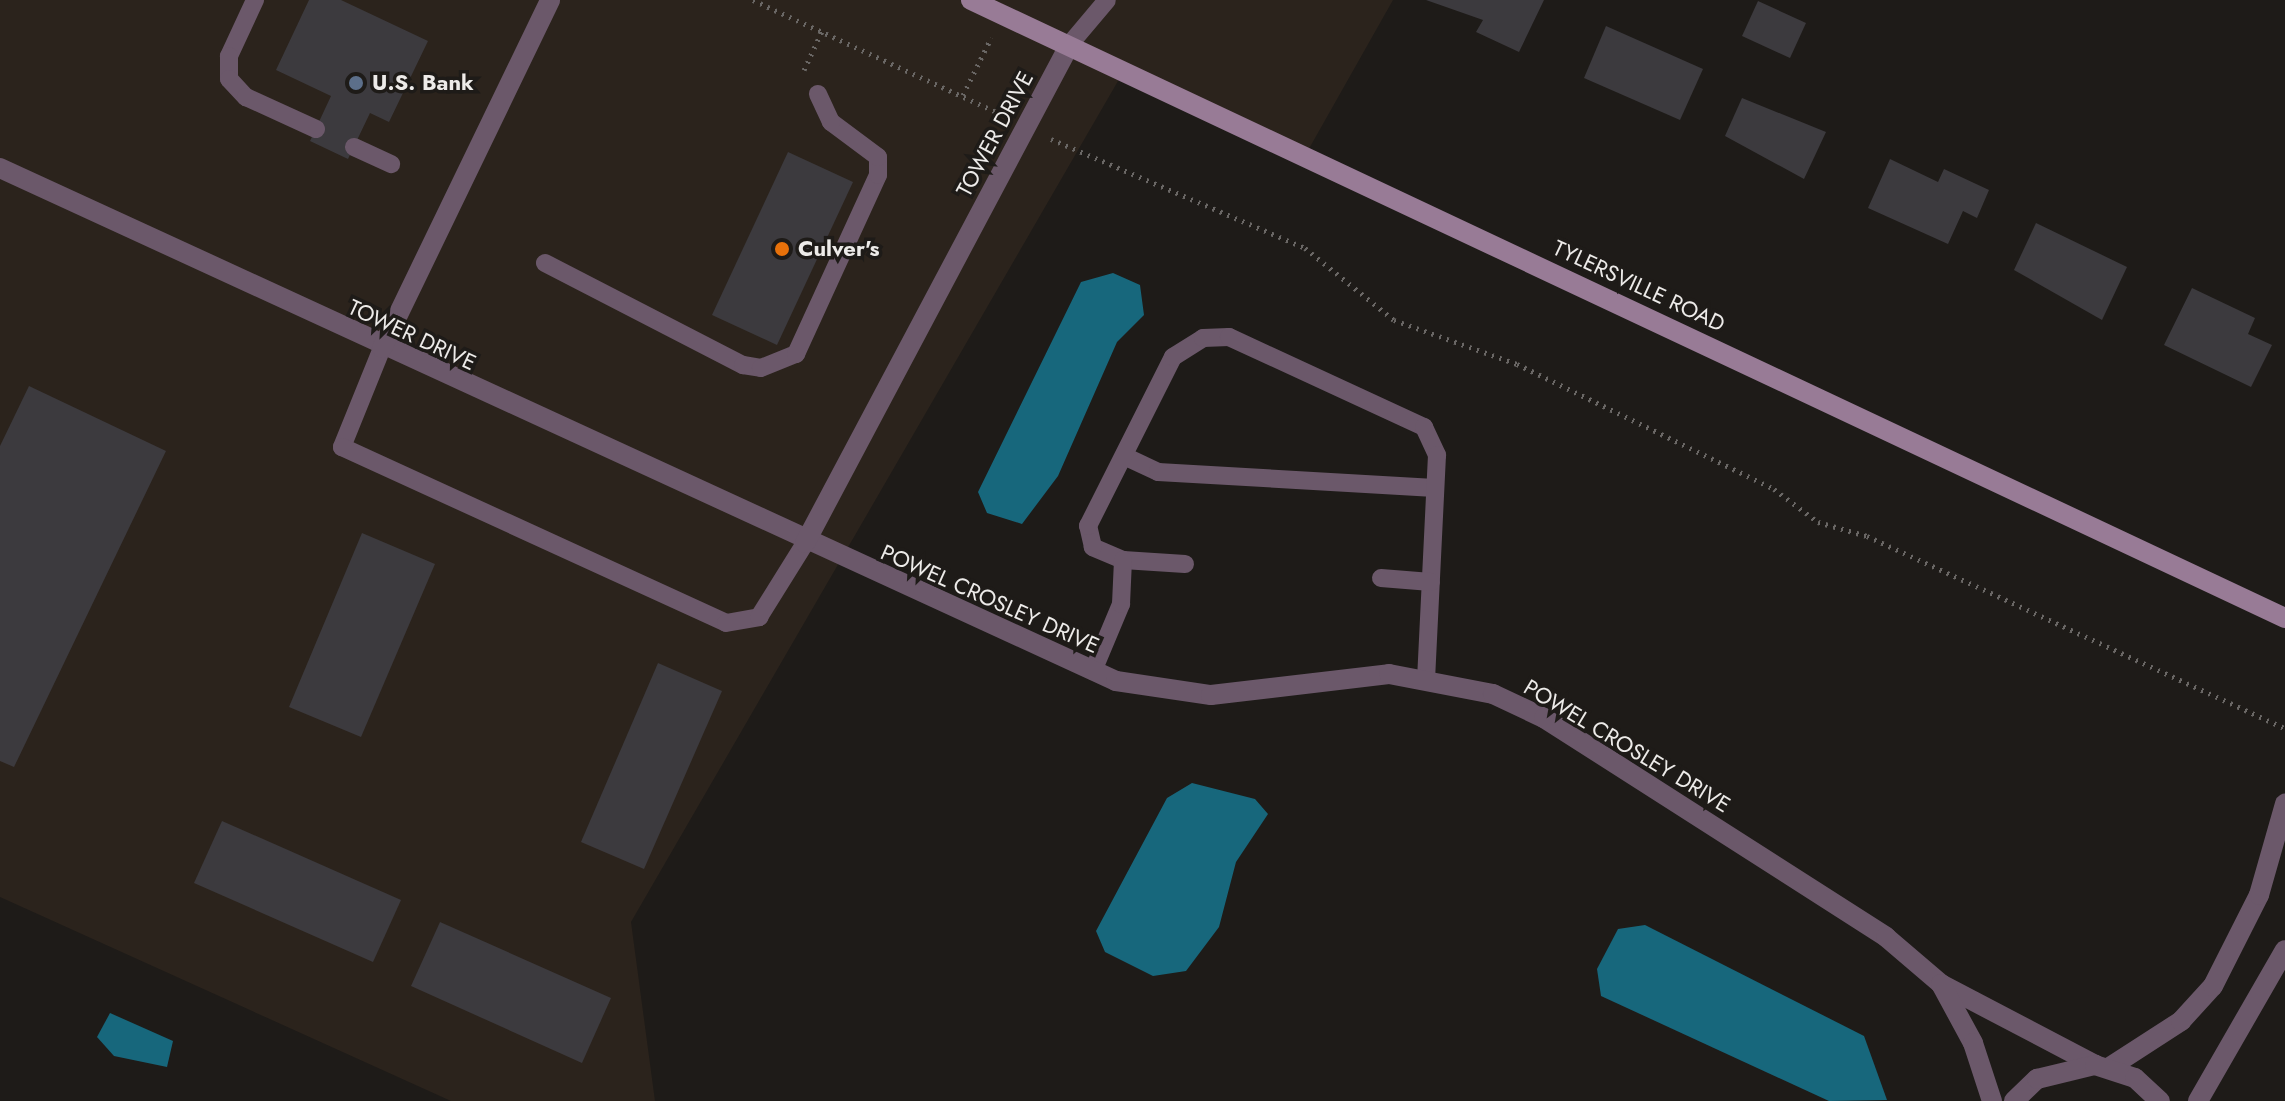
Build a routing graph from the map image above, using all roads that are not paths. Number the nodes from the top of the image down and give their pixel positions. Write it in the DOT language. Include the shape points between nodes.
graph roads {
  1 [pos="255,0"];
  2 [pos="550,0"];
  3 [pos="971,0"];
  4 [pos="1107,0"];
  5 [pos="1070,44"];
  6 [pos="818,94"];
  7 [pos="316,129"];
  8 [pos="354,147"];
  9 [pos="391,164"];
  10 [pos="0,168"];
  11 [pos="545,263"];
  12 [pos="382,348"];
  13 [pos="1124,456"];
  14 [pos="1435,488"];
  15 [pos="805,543"];
  16 [pos="841,559"];
  17 [pos="1123,560"];
  18 [pos="1185,564"];
  19 [pos="1381,578"];
  20 [pos="1431,582"];
  21 [pos="2285,618"];
  22 [pos="1093,671"];
  23 [pos="1426,678"];
  24 [pos="2285,804"];
  25 [pos="2285,950"];
  26 [pos="1941,984"];
  27 [pos="2102,1066"];
  28 [pos="1992,1101"];
  29 [pos="2014,1101"];
  30 [pos="2160,1101"];
  31 [pos="2198,1101"];
  1 -- 7 [label="lane" via="229,56 229,79 246,97"];
  2 -- 12 [label="street"];
  3 -- 5 [label="main road, TYLERSVILLE ROAD"];
  4 -- 5 [label="lane"];
  5 -- 15 [label="street, TOWER DRIVE"];
  5 -- 21 [label="main road, TYLERSVILLE ROAD"];
  6 -- 11 [label="lane" via="831,122 878,157 878,175 796,354 761,368 743,365"];
  8 -- 9 [label="lane"];
  10 -- 12 [label="street, TOWER DRIVE"];
  12 -- 15 [label="street, TOWER DRIVE"];
  12 -- 15 [label="lane" via="342,447 726,623 759,617"];
  13 -- 14 [label="lane" via="1158,472"];
  13 -- 14 [label="lane" via="1173,357 1203,338 1229,337 1424,427 1437,455"];
  13 -- 17 [label="lane" via="1088,526 1093,547"];
  14 -- 20 [label="lane"];
  15 -- 16 [label="street, TOWER DRIVE"];
  16 -- 22 [label="street, POWEL CROSLEY DRIVE"];
  17 -- 18 [label="lane"];
  17 -- 22 [label="lane" via="1121,604"];
  19 -- 20 [label="lane"];
  20 -- 23 [label="lane"];
  22 -- 23 [label="street, POWEL CROSLEY DRIVE" via="1211,695 1332,676"];
  23 -- 26 [label="street, POWEL CROSLEY DRIVE" via="1493,694 1544,718 1886,937"];
  24 -- 27 [label="street" via="2259,895 2213,986 2181,1021"];
  25 -- 31 [label="street"];
  26 -- 27 [label="street, POWEL CROSLEY DRIVE"];
  26 -- 28 [label="street, POWEL CROSLEY DRIVE" via="1973,1043"];
  27 -- 29 [label="street" via="2037,1079"];
  27 -- 30 [label="street, POWEL CROSLEY DRIVE"];
}
